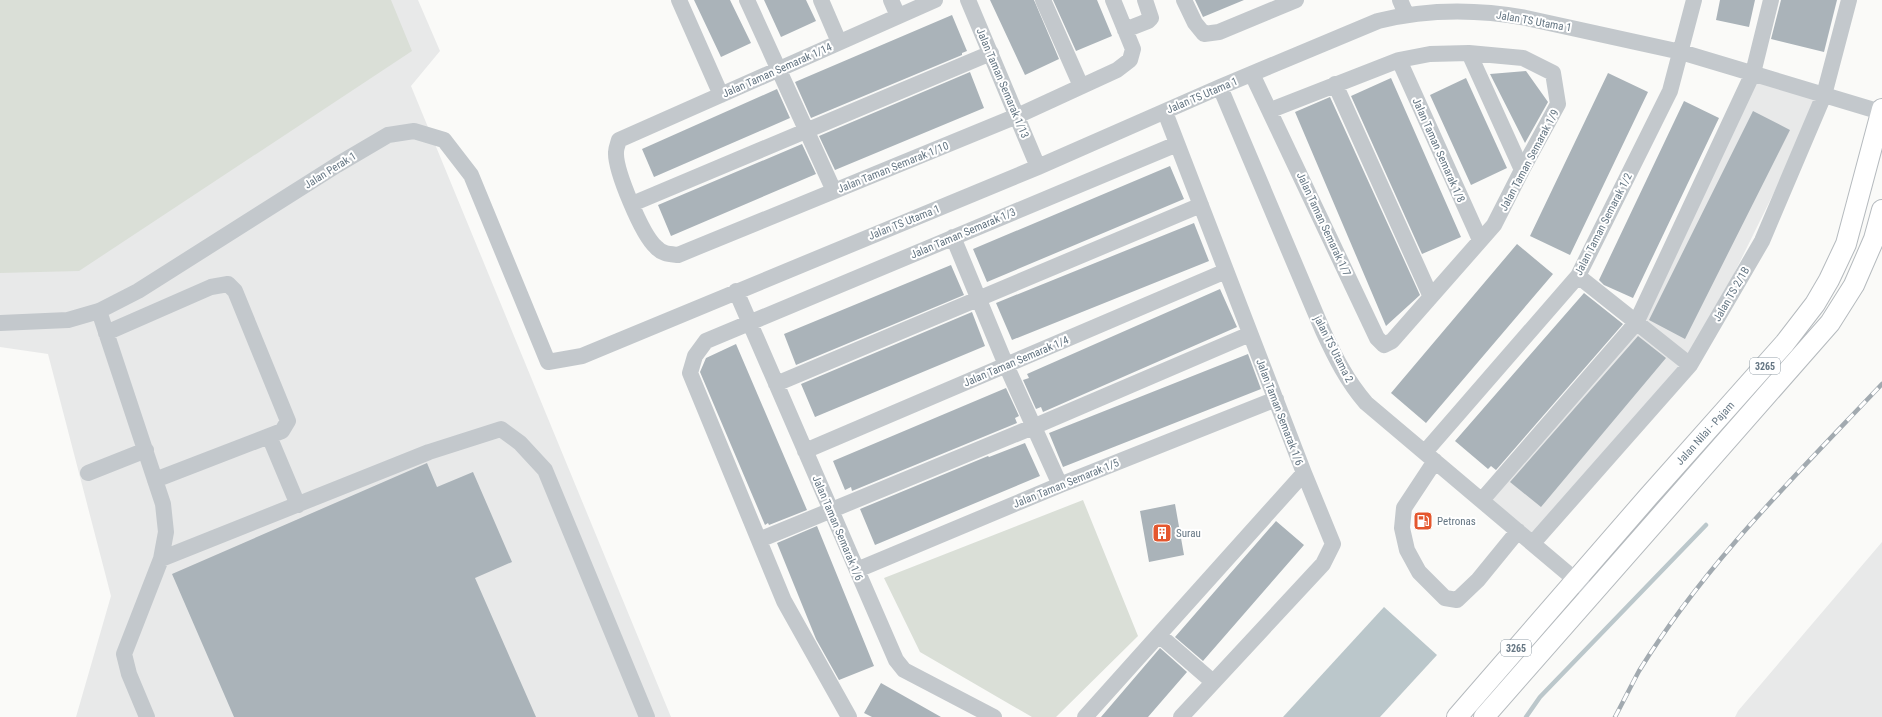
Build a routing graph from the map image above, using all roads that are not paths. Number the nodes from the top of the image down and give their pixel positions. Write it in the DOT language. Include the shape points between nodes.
graph roads {
  1 [pos="679,0"];
  2 [pos="747,0"];
  3 [pos="821,0"];
  4 [pos="891,0"];
  5 [pos="935,0"];
  6 [pos="968,0"];
  7 [pos="1043,0"];
  8 [pos="1113,0"];
  9 [pos="1145,0"];
  10 [pos="1184,0"];
  11 [pos="1296,0"];
  12 [pos="1694,0"];
  13 [pos="1771,0"];
  14 [pos="1849,0"];
  15 [pos="1403,7"];
  16 [pos="898,16"];
  17 [pos="1126,30"];
  18 [pos="839,42"];
  19 [pos="1680,52"];
  20 [pos="991,53"];
  21 [pos="1469,53"];
  22 [pos="1399,60"];
  23 [pos="778,70"];
  24 [pos="1753,73"];
  25 [pos="1252,74"];
  26 [pos="1335,84"];
  27 [pos="1081,86"];
  28 [pos="1220,87"];
  29 [pos="721,95"];
  30 [pos="1824,95"];
  31 [pos="1271,110"];
  32 [pos="1882,111"];
  33 [pos="1164,112"];
  34 [pos="1017,116"];
  35 [pos="806,131"];
  36 [pos="1177,144"];
  37 [pos="1038,166"];
  38 [pos="1522,170"];
  39 [pos="834,191"];
  40 [pos="632,204"];
  41 [pos="1201,205"];
  42 [pos="1882,210"];
  43 [pos="953,237"];
  44 [pos="1480,240"];
  45 [pos="1226,271"];
  46 [pos="1578,276"];
  47 [pos="736,291"];
  48 [pos="1431,297"];
  49 [pos="980,300"];
  50 [pos="99,311"];
  51 [pos="0,323"];
  52 [pos="750,323"];
  53 [pos="1636,323"];
  54 [pos="106,333"];
  55 [pos="1250,334"];
  56 [pos="1376,338"];
  57 [pos="548,362"];
  58 [pos="1006,365"];
  59 [pos="1690,365"];
  60 [pos="776,384"];
  61 [pos="1276,400"];
  62 [pos="1033,427"];
  63 [pos="269,436"];
  64 [pos="146,450"];
  65 [pos="805,451"];
  66 [pos="1430,457"];
  67 [pos="88,473"];
  68 [pos="1304,473"];
  69 [pos="155,480"];
  70 [pos="1060,485"];
  71 [pos="1482,500"];
  72 [pos="298,505"];
  73 [pos="830,509"];
  74 [pos="1518,531"];
  75 [pos="759,540"];
  76 [pos="1533,543"];
  77 [pos="161,559"];
  78 [pos="857,570"];
  79 [pos="1576,580"];
  80 [pos="1591,593"];
  81 [pos="1158,635"];
  82 [pos="1213,682"];
  83 [pos="986,715"];
  84 [pos="147,717"];
  85 [pos="647,717"];
  86 [pos="849,717"];
  87 [pos="1085,717"];
  88 [pos="1181,717"];
  89 [pos="1457,717"];
  90 [pos="1484,717"];
  1 -- 29 [label="street"];
  2 -- 23 [label="street"];
  3 -- 18 [label="street"];
  4 -- 16 [label="street"];
  5 -- 16 [label="street, Jalan Taman Semarak 1/14"];
  6 -- 20 [label="street, Jalan Taman Semarak 1/13"];
  7 -- 27 [label="street"];
  8 -- 17 [label="street"];
  9 -- 17 [label="street" via="1151,18 1148,22"];
  10 -- 11 [label="street" via="1194,23 1204,34 1219,32"];
  12 -- 19 [label="street, Jalan Taman Semarak 1/2"];
  13 -- 24 [label="street"];
  14 -- 30 [label="street, Jalan TS 2/1B"];
  15 -- 19 [label="street, Jalan TS Utama 1" via="1505,14"];
  15 -- 25 [label="street, Jalan TS Utama 1" via="1378,21"];
  16 -- 18 [label="street, Jalan Taman Semarak 1/14"];
  17 -- 27 [label="street, Jalan Taman Semarak 1/10" via="1133,49 1130,60 1117,70"];
  18 -- 23 [label="street, Jalan Taman Semarak 1/14"];
  19 -- 24 [label="street, Jalan TS Utama 1"];
  19 -- 46 [label="street, Jalan Taman Semarak 1/2" via="1670,91"];
  20 -- 34 [label="street, Jalan Taman Semarak 1/13"];
  20 -- 35 [label="street"];
  21 -- 22 [label="street, Jalan Taman Semarak 1/9" via="1430,54"];
  21 -- 38 [label="street"];
  21 -- 38 [label="street, Jalan Taman Semarak 1/9" via="1523,58 1553,73 1558,104"];
  22 -- 26 [label="street, Jalan Taman Semarak 1/9"];
  22 -- 44 [label="street, Jalan Taman Semarak 1/8"];
  23 -- 29 [label="street, Jalan Taman Semarak 1/14"];
  23 -- 35 [label="street"];
  24 -- 30 [label="street, Jalan TS Utama 1"];
  24 -- 53 [label="street"];
  25 -- 28 [label="street, Jalan TS Utama 1"];
  25 -- 31 [label="street, Jalan Taman Semarak 1/7"];
  26 -- 31 [label="street, Jalan Taman Semarak 1/9"];
  26 -- 48 [label="street"];
  27 -- 34 [label="street, Jalan Taman Semarak 1/10"];
  28 -- 33 [label="street, Jalan TS Utama 1"];
  28 -- 66 [label="street, jalan TS Utama 2" via="1278,228 1340,367 1366,403"];
  29 -- 40 [label="street, Jalan Taman Semarak 1/14" via="619,140 616,152"];
  30 -- 32 [label="street, Jalan TS Utama 1"];
  30 -- 59 [label="street, Jalan TS 2/1B" via="1762,241"];
  31 -- 56 [label="street, Jalan Taman Semarak 1/7"];
  32 -- 79 [label="main road, Jalan Nilai - Pajam / 3265" via="1846,244 1816,304 1770,360"];
  33 -- 36 [label="street, Jalan Taman Semarak 1/6"];
  33 -- 37 [label="street, Jalan TS Utama 1"];
  34 -- 37 [label="street, Jalan Taman Semarak 1/13"];
  34 -- 39 [label="street, Jalan Taman Semarak 1/10"];
  35 -- 39 [label="street"];
  35 -- 40 [label="street"];
  36 -- 41 [label="street, Jalan Taman Semarak 1/6"];
  36 -- 43 [label="street, Jalan Taman Semarak 1/3"];
  37 -- 47 [label="street, Jalan TS Utama 1"];
  38 -- 44 [label="street, Jalan Taman Semarak 1/9" via="1494,226"];
  39 -- 40 [label="street, Jalan Taman Semarak 1/10" via="678,255 665,254 655,247 641,227"];
  41 -- 45 [label="street, Jalan Taman Semarak 1/6"];
  41 -- 49 [label="street"];
  42 -- 80 [label="main road, Jalan Nilai - Pajam / 3265" via="1874,239 1854,285 1830,322"];
  43 -- 49 [label="street"];
  43 -- 52 [label="street, Jalan Taman Semarak 1/3"];
  44 -- 48 [label="street, Jalan Taman Semarak 1/9"];
  45 -- 55 [label="street, Jalan Taman Semarak 1/6"];
  45 -- 58 [label="street, Jalan Taman Semarak 1/4"];
  46 -- 53 [label="street"];
  46 -- 66 [label="street, Jalan Taman Semarak 1/2"];
  47 -- 52 [label="street, Jalan Taman Semarak 1/6"];
  47 -- 57 [label="street, Jalan TS Utama 1" via="582,356"];
  48 -- 56 [label="street, Jalan Taman Semarak 1/9" via="1392,341 1384,345"];
  49 -- 58 [label="street"];
  49 -- 60 [label="street"];
  50 -- 51 [label="street, Jalan Perak 1" via="68,320"];
  50 -- 54 [label="street"];
  50 -- 57 [label="street, Jalan Perak 1" via="138,292 336,165 388,135 414,131 444,140 471,175"];
  52 -- 60 [label="street, Jalan Taman Semarak 1/6"];
  52 -- 75 [label="street, Jalan Taman Semarak 1/3" via="706,341 695,356 690,373"];
  53 -- 59 [label="street"];
  53 -- 71 [label="street"];
  54 -- 63 [label="street" via="211,287 228,284 236,291 288,421 282,430"];
  54 -- 64 [label="street"];
  55 -- 61 [label="street, Jalan Taman Semarak 1/6"];
  55 -- 62 [label="street"];
  58 -- 62 [label="street"];
  58 -- 65 [label="street, Jalan Taman Semarak 1/4"];
  59 -- 76 [label="street, Jalan TS 2/1B"];
  60 -- 65 [label="street, Jalan Taman Semarak 1/6"];
  61 -- 68 [label="street, Jalan Taman Semarak 1/6"];
  61 -- 70 [label="street, Jalan Taman Semarak 1/5"];
  62 -- 70 [label="street"];
  62 -- 73 [label="street"];
  63 -- 69 [label="street"];
  63 -- 72 [label="street"];
  64 -- 67 [label="street"];
  64 -- 69 [label="street"];
  65 -- 73 [label="street, Jalan Taman Semarak 1/6"];
  66 -- 71 [label="street, jalan TS Utama 2"];
  66 -- 74 [label="street, Jalan Taman Semarak 1/2" via="1404,508 1402,528 1407,550 1419,572 1444,598 1457,600 1478,580"];
  68 -- 81 [label="street, Jalan Taman Semarak 1/6"];
  68 -- 82 [label="street" via="1333,544 1323,564"];
  69 -- 77 [label="street" via="163,504 166,532"];
  70 -- 78 [label="street, Jalan Taman Semarak 1/5"];
  71 -- 74 [label="street, jalan TS Utama 2"];
  72 -- 77 [label="street"];
  72 -- 85 [label="street" via="429,452 501,429 545,470"];
  73 -- 75 [label="street"];
  73 -- 78 [label="street, Jalan Taman Semarak 1/6"];
  74 -- 76 [label="street, jalan TS Utama 2"];
  75 -- 86 [label="street, Jalan Taman Semarak 1/3" via="784,601"];
  76 -- 79 [label="street, jalan TS Utama 2"];
  77 -- 84 [label="street" via="124,654 129,674"];
  78 -- 83 [label="street, Jalan Taman Semarak 1/6" via="896,660 904,670"];
  79 -- 80 [label="street, jalan TS Utama 2"];
  79 -- 89 [label="main road, Jalan Nilai - Pajam / 3265"];
  80 -- 90 [label="main road, Jalan Nilai - Pajam / 3265"];
  81 -- 82 [label="street"];
  81 -- 87 [label="street, Jalan Taman Semarak 1/6"];
  82 -- 88 [label="street"];
}
